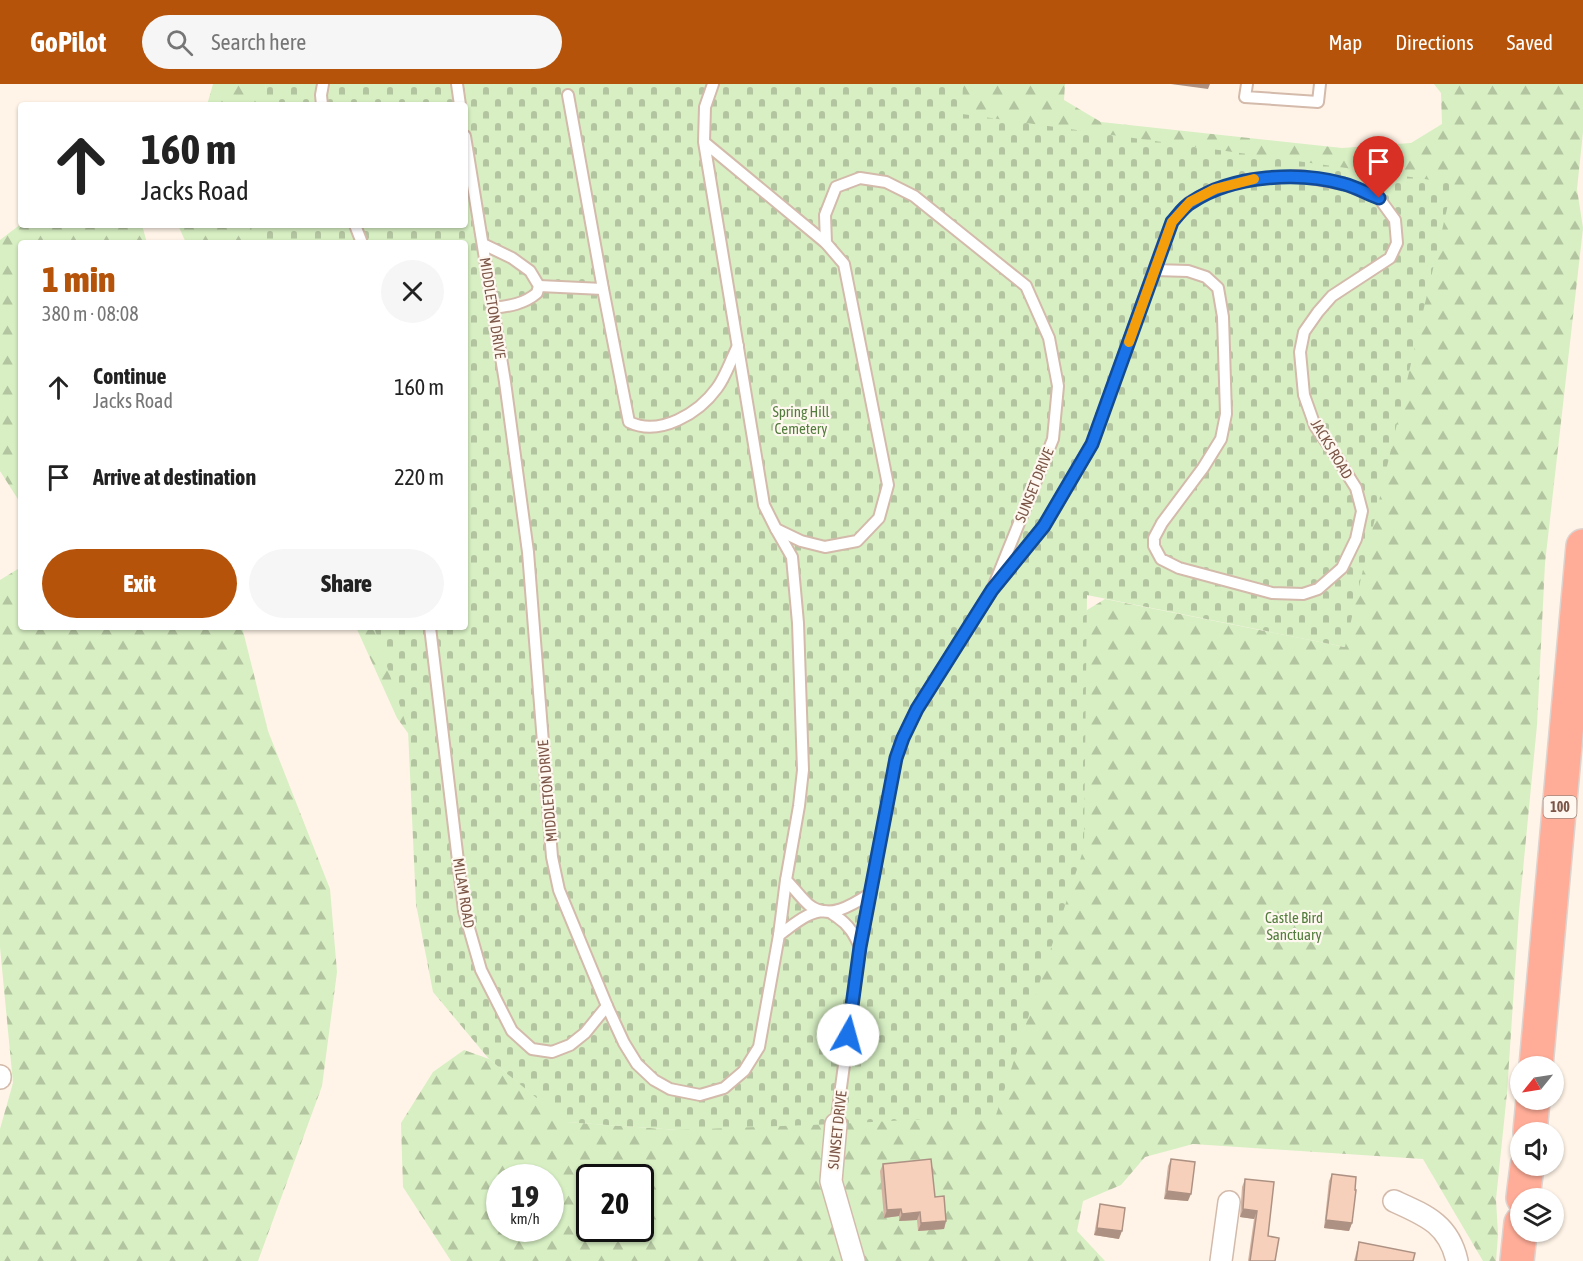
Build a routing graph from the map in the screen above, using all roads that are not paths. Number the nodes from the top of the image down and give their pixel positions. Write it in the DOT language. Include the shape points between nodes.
graph roads {
  1 [pos="323,84"];
  2 [pos="457,84"];
  3 [pos="713,84"];
  4 [pos="1247,84"];
  5 [pos="1320,84"];
  6 [pos="568,95"];
  7 [pos="322,102"];
  8 [pos="460,102"];
  9 [pos="704,142"];
  10 [pos="468,154"];
  11 [pos="826,243"];
  12 [pos="483,244"];
  13 [pos="1154,270"];
  14 [pos="539,286"];
  15 [pos="603,289"];
  16 [pos="493,308"];
  17 [pos="738,345"];
  18 [pos="776,529"];
  19 [pos="1583,546"];
  20 [pos="992,590"];
  21 [pos="430,630"];
  22 [pos="786,880"];
  23 [pos="871,893"];
  24 [pos="829,912"];
  25 [pos="779,935"];
  26 [pos="860,947"];
  27 [pos="606,1006"];
  28 [pos="1537,1056"];
  29 [pos="836,1124"];
  30 [pos="1394,1201"];
  31 [pos="1229,1202"];
  32 [pos="1519,1242"];
  33 [pos="854,1261"];
  34 [pos="1221,1261"];
  35 [pos="1457,1261"];
  36 [pos="1517,1261"];
  1 -- 7 [label="lane"];
  2 -- 8 [label="lane"];
  3 -- 9 [label="lane, MIDDLETON DRIVE" via="705,107"];
  4 -- 5 [label="lane" via="1245,97 1318,102"];
  6 -- 15 [label="lane"];
  9 -- 11 [label="lane"];
  9 -- 17 [label="lane, MIDDLETON DRIVE"];
  10 -- 12 [label="lane, MIDDLETON DRIVE"];
  11 -- 18 [label="lane" via="844,264 888,485 879,518 857,541 825,547"];
  11 -- 20 [label="lane, SUNSET DRIVE" via="825,215 836,187 860,178 886,182 914,196 1026,286 1049,338 1058,386 1053,439"];
  12 -- 14 [label="lane" via="530,271"];
  12 -- 16 [label="lane, MIDDLETON DRIVE"];
  13 -- 13 [label="lane, JACKS ROAD" via="1188,271 1206,277 1218,288 1223,317 1226,414 1221,439 1162,523 1154,546 1161,559 1179,568 1272,593 1303,594 1318,589 1342,568 1356,539 1362,511 1356,488 1315,426 1304,395 1300,352 1304,332 1332,296 1390,258 1397,243 1395,220 1379,198 1344,184 1299,176 1251,179 1215,189 1190,202 1172,222"];
  13 -- 20 [label="lane, JACKS ROAD" via="1092,444 1044,526"];
  14 -- 15 [label="lane"];
  14 -- 16 [label="lane" via="528,300"];
  15 -- 17 [label="lane" via="627,412 630,422 639,427 655,428 685,417 701,405 718,387"];
  16 -- 27 [label="lane, MIDDLETON DRIVE" via="528,552 552,857 559,890"];
  17 -- 18 [label="lane, MIDDLETON DRIVE" via="764,505"];
  18 -- 22 [label="lane, MIDDLETON DRIVE" via="792,557 803,759"];
  19 -- 28 [label="highway, 100"];
  20 -- 23 [label="lane, SUNSET DRIVE" via="903,738"];
  21 -- 27 [label="lane, MILAM ROAD" via="464,911 481,970 512,1031 532,1049 552,1052 570,1045"];
  22 -- 24 [label="lane" via="811,907"];
  22 -- 25 [label="lane, MIDDLETON DRIVE"];
  23 -- 24 [label="lane" via="852,906"];
  23 -- 26 [label="lane, SUNSET DRIVE"];
  24 -- 25 [label="lane" via="804,918"];
  24 -- 26 [label="lane" via="853,932"];
  25 -- 27 [label="lane, MIDDLETON DRIVE" via="759,1047 744,1071 724,1088 700,1095 670,1089 654,1080 637,1064"];
  26 -- 29 [label="lane, SUNSET DRIVE"];
  29 -- 33 [label="street, SUNSET DRIVE" via="831,1181"];
  30 -- 35 [label="street" via="1441,1228"];
  31 -- 34 [label="street"];
  32 -- 36 [label="highway"];
}
